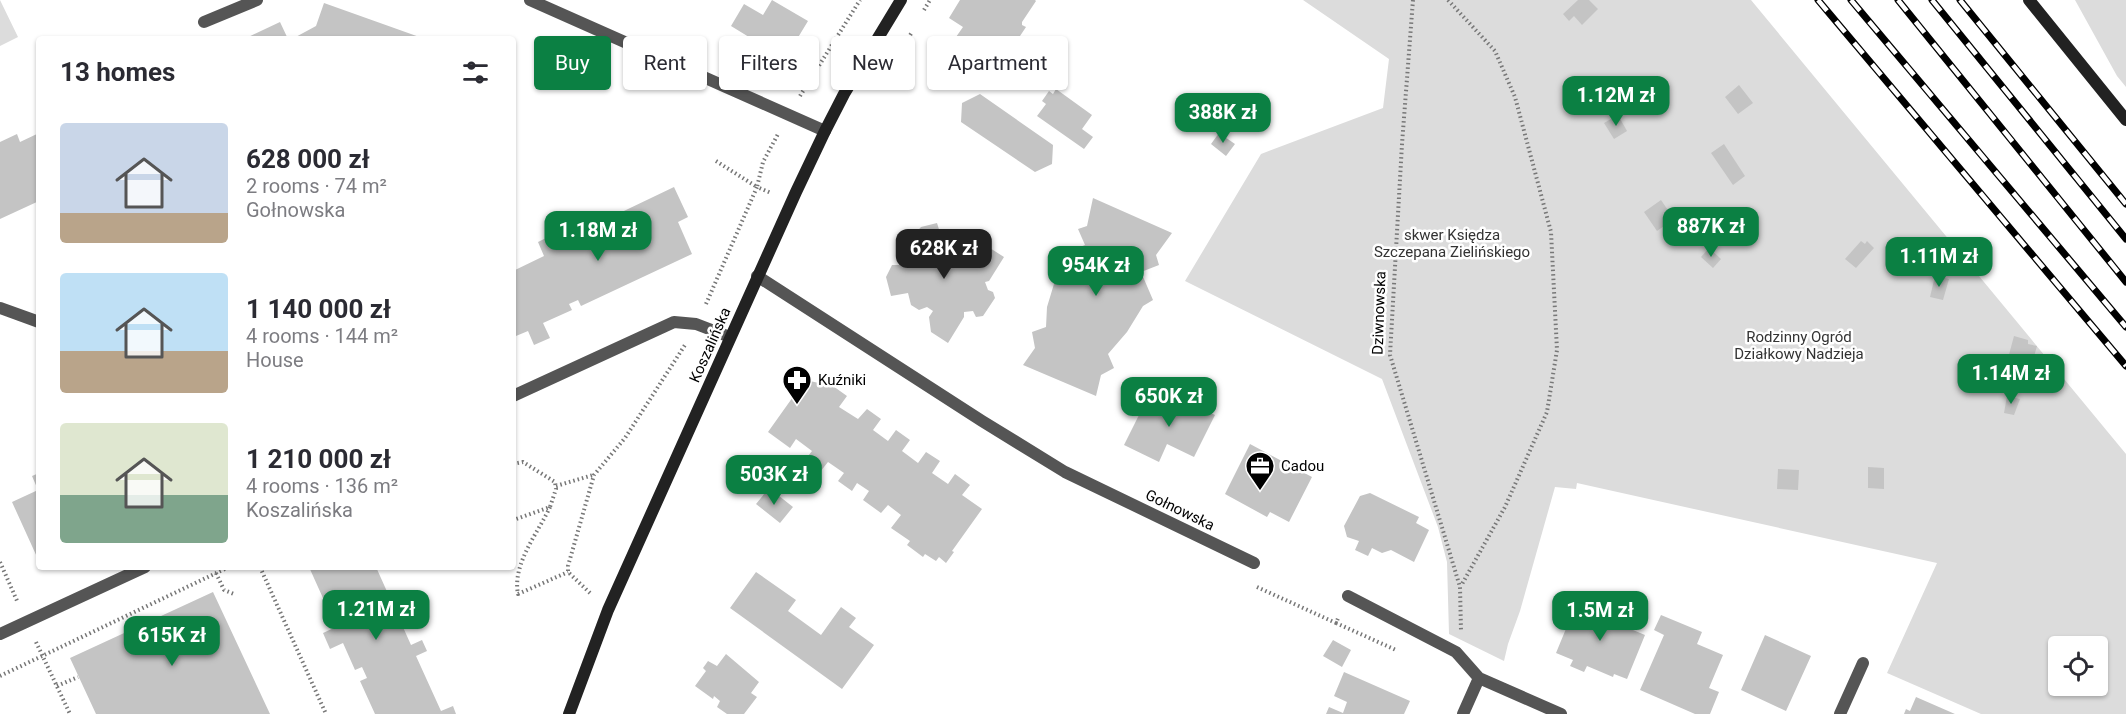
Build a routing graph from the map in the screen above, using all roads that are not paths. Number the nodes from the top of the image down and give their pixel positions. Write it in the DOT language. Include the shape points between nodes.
graph roads {
  1 [pos="257,0"];
  2 [pos="530,0"];
  3 [pos="902,0"];
  4 [pos="2030,0"];
  5 [pos="204,22"];
  6 [pos="2126,120"];
  7 [pos="825,130"];
  8 [pos="757,276"];
  9 [pos="0,308"];
  10 [pos="36,321"];
  11 [pos="730,337"];
  12 [pos="516,395"];
  13 [pos="1254,563"];
  14 [pos="139,570"];
  15 [pos="1348,596"];
  16 [pos="0,634"];
  17 [pos="1863,663"];
  18 [pos="1479,678"];
  19 [pos="569,714"];
  20 [pos="1463,714"];
  21 [pos="1561,714"];
  22 [pos="1840,714"];
  1 -- 5 [label="street"];
  2 -- 7 [label="street"];
  3 -- 7 [label="street, Koszalińska"];
  4 -- 6 [label="street"];
  7 -- 8 [label="street, Koszalińska"];
  8 -- 11 [label="street, Koszalińska"];
  8 -- 13 [label="street, Gołnowska" via="1065,472"];
  9 -- 10 [label="street"];
  11 -- 12 [label="street" via="696,324 674,322"];
  11 -- 19 [label="street, Koszalińska" via="608,610"];
  14 -- 16 [label="street"];
  15 -- 18 [label="street" via="1456,652"];
  17 -- 22 [label="street"];
  18 -- 20 [label="street"];
  18 -- 21 [label="street"];
}
